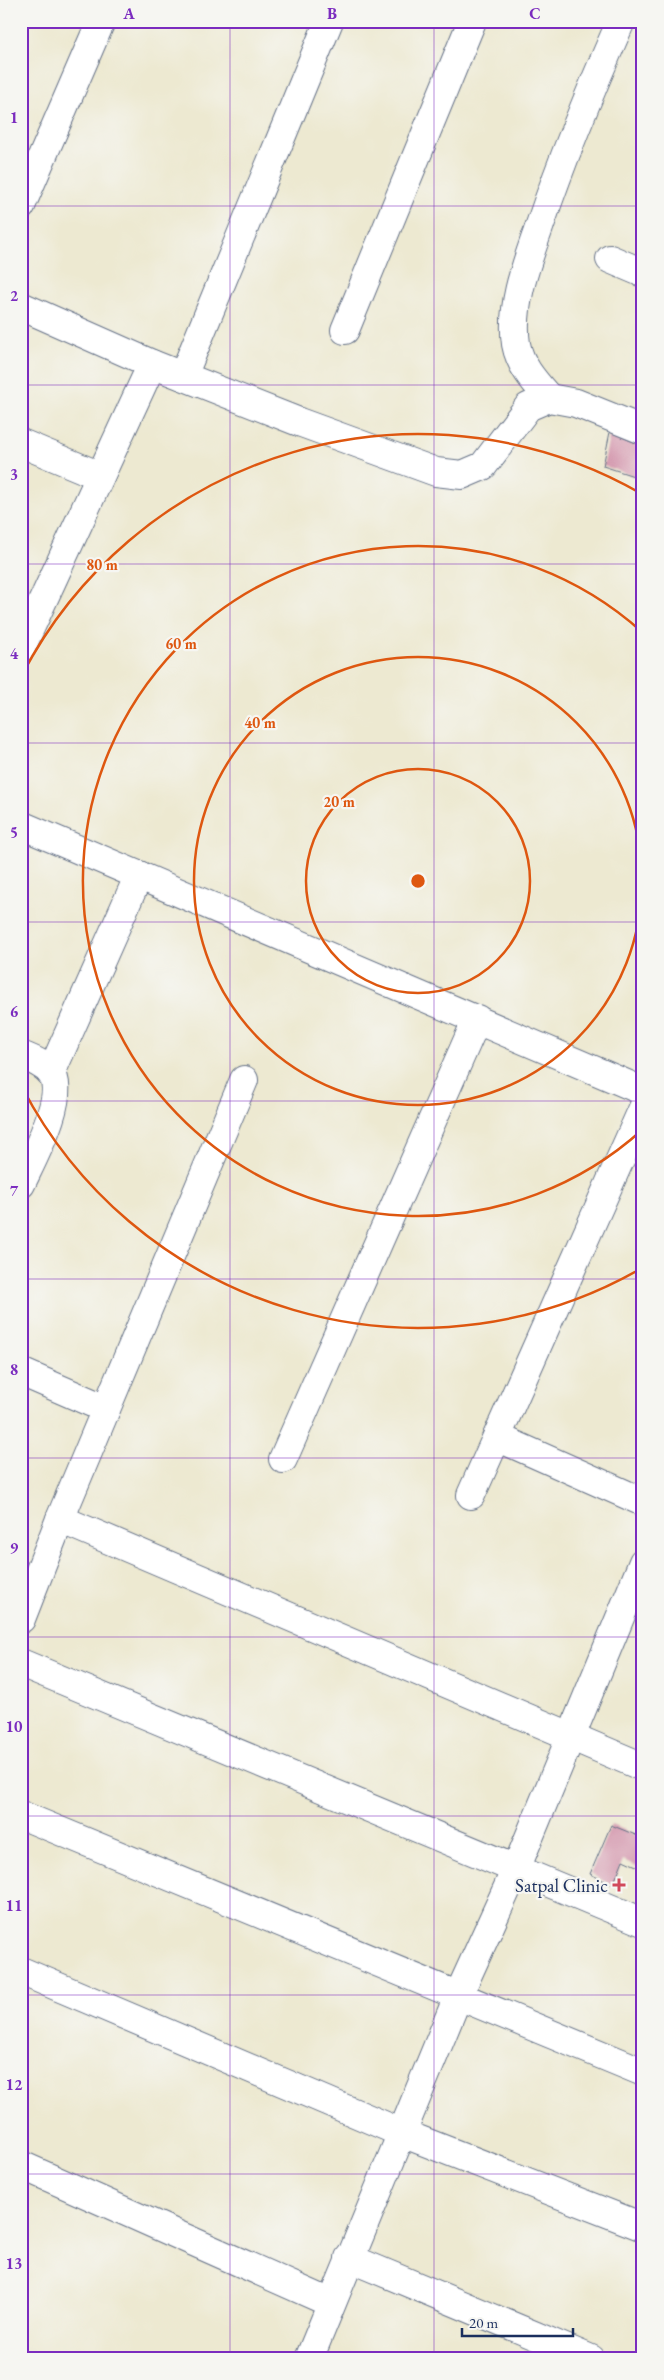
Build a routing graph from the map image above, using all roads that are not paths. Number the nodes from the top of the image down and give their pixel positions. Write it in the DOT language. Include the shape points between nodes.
graph roads {
  1 [pos="101,21"];
  2 [pos="329,21"];
  3 [pos="472,21"];
  4 [pos="621,21"];
  5 [pos="21,206"];
  6 [pos="610,259"];
  7 [pos="643,273"];
  8 [pos="21,306"];
  9 [pos="345,330"];
  10 [pos="152,364"];
  11 [pos="183,376"];
  12 [pos="549,398"];
  13 [pos="643,430"];
  14 [pos="21,443"];
  15 [pos="100,476"];
  16 [pos="21,648"];
  17 [pos="21,825"];
  18 [pos="139,875"];
  19 [pos="477,1019"];
  20 [pos="21,1055"];
  21 [pos="50,1073"];
  22 [pos="244,1080"];
  23 [pos="643,1091"];
  24 [pos="643,1108"];
  25 [pos="21,1184"];
  26 [pos="21,1372"];
  27 [pos="106,1409"];
  28 [pos="497,1437"];
  29 [pos="283,1459"];
  30 [pos="471,1495"];
  31 [pos="643,1502"];
  32 [pos="60,1519"];
  33 [pos="643,1562"];
  34 [pos="634,1606"];
  35 [pos="21,1619"];
  36 [pos="21,1663"];
  37 [pos="570,1736"];
  38 [pos="643,1767"];
  39 [pos="21,1815"];
  40 [pos="516,1869"];
  41 [pos="643,1922"];
  42 [pos="21,1971"];
  43 [pos="459,1994"];
  44 [pos="643,2072"];
  45 [pos="402,2133"];
  46 [pos="21,2164"];
  47 [pos="643,2227"];
  48 [pos="349,2258"];
  49 [pos="332,2303"];
  50 [pos="309,2359"];
  51 [pos="591,2359"];
  1 -- 5 [label="street"];
  2 -- 11 [label="street"];
  3 -- 9 [label="street"];
  4 -- 12 [label="street" via="554,184 528,259 515,314 516,345 526,371"];
  6 -- 7 [label="street"];
  8 -- 10 [label="street"];
  10 -- 11 [label="street"];
  10 -- 15 [label="street"];
  11 -- 12 [label="street" via="436,472 462,475 483,466 528,407"];
  12 -- 13 [label="street" via="576,404"];
  14 -- 15 [label="street"];
  15 -- 16 [label="street"];
  17 -- 18 [label="street"];
  18 -- 19 [label="street"];
  18 -- 21 [label="street"];
  19 -- 23 [label="street"];
  19 -- 29 [label="street"];
  20 -- 21 [label="street"];
  21 -- 25 [label="street" via="57,1088 52,1112"];
  22 -- 27 [label="street"];
  24 -- 28 [label="street"];
  26 -- 27 [label="street"];
  27 -- 32 [label="street"];
  28 -- 30 [label="street"];
  28 -- 31 [label="street"];
  32 -- 35 [label="street"];
  32 -- 37 [label="street"];
  33 -- 34 [label="street"];
  34 -- 37 [label="street"];
  36 -- 40 [label="street"];
  37 -- 38 [label="street"];
  37 -- 40 [label="street"];
  39 -- 43 [label="street"];
  40 -- 41 [label="street"];
  40 -- 43 [label="street"];
  42 -- 45 [label="street"];
  43 -- 44 [label="street"];
  43 -- 45 [label="street"];
  45 -- 47 [label="street"];
  45 -- 48 [label="street"];
  46 -- 49 [label="street"];
  48 -- 49 [label="street"];
  48 -- 51 [label="street"];
  49 -- 50 [label="street"];
}
